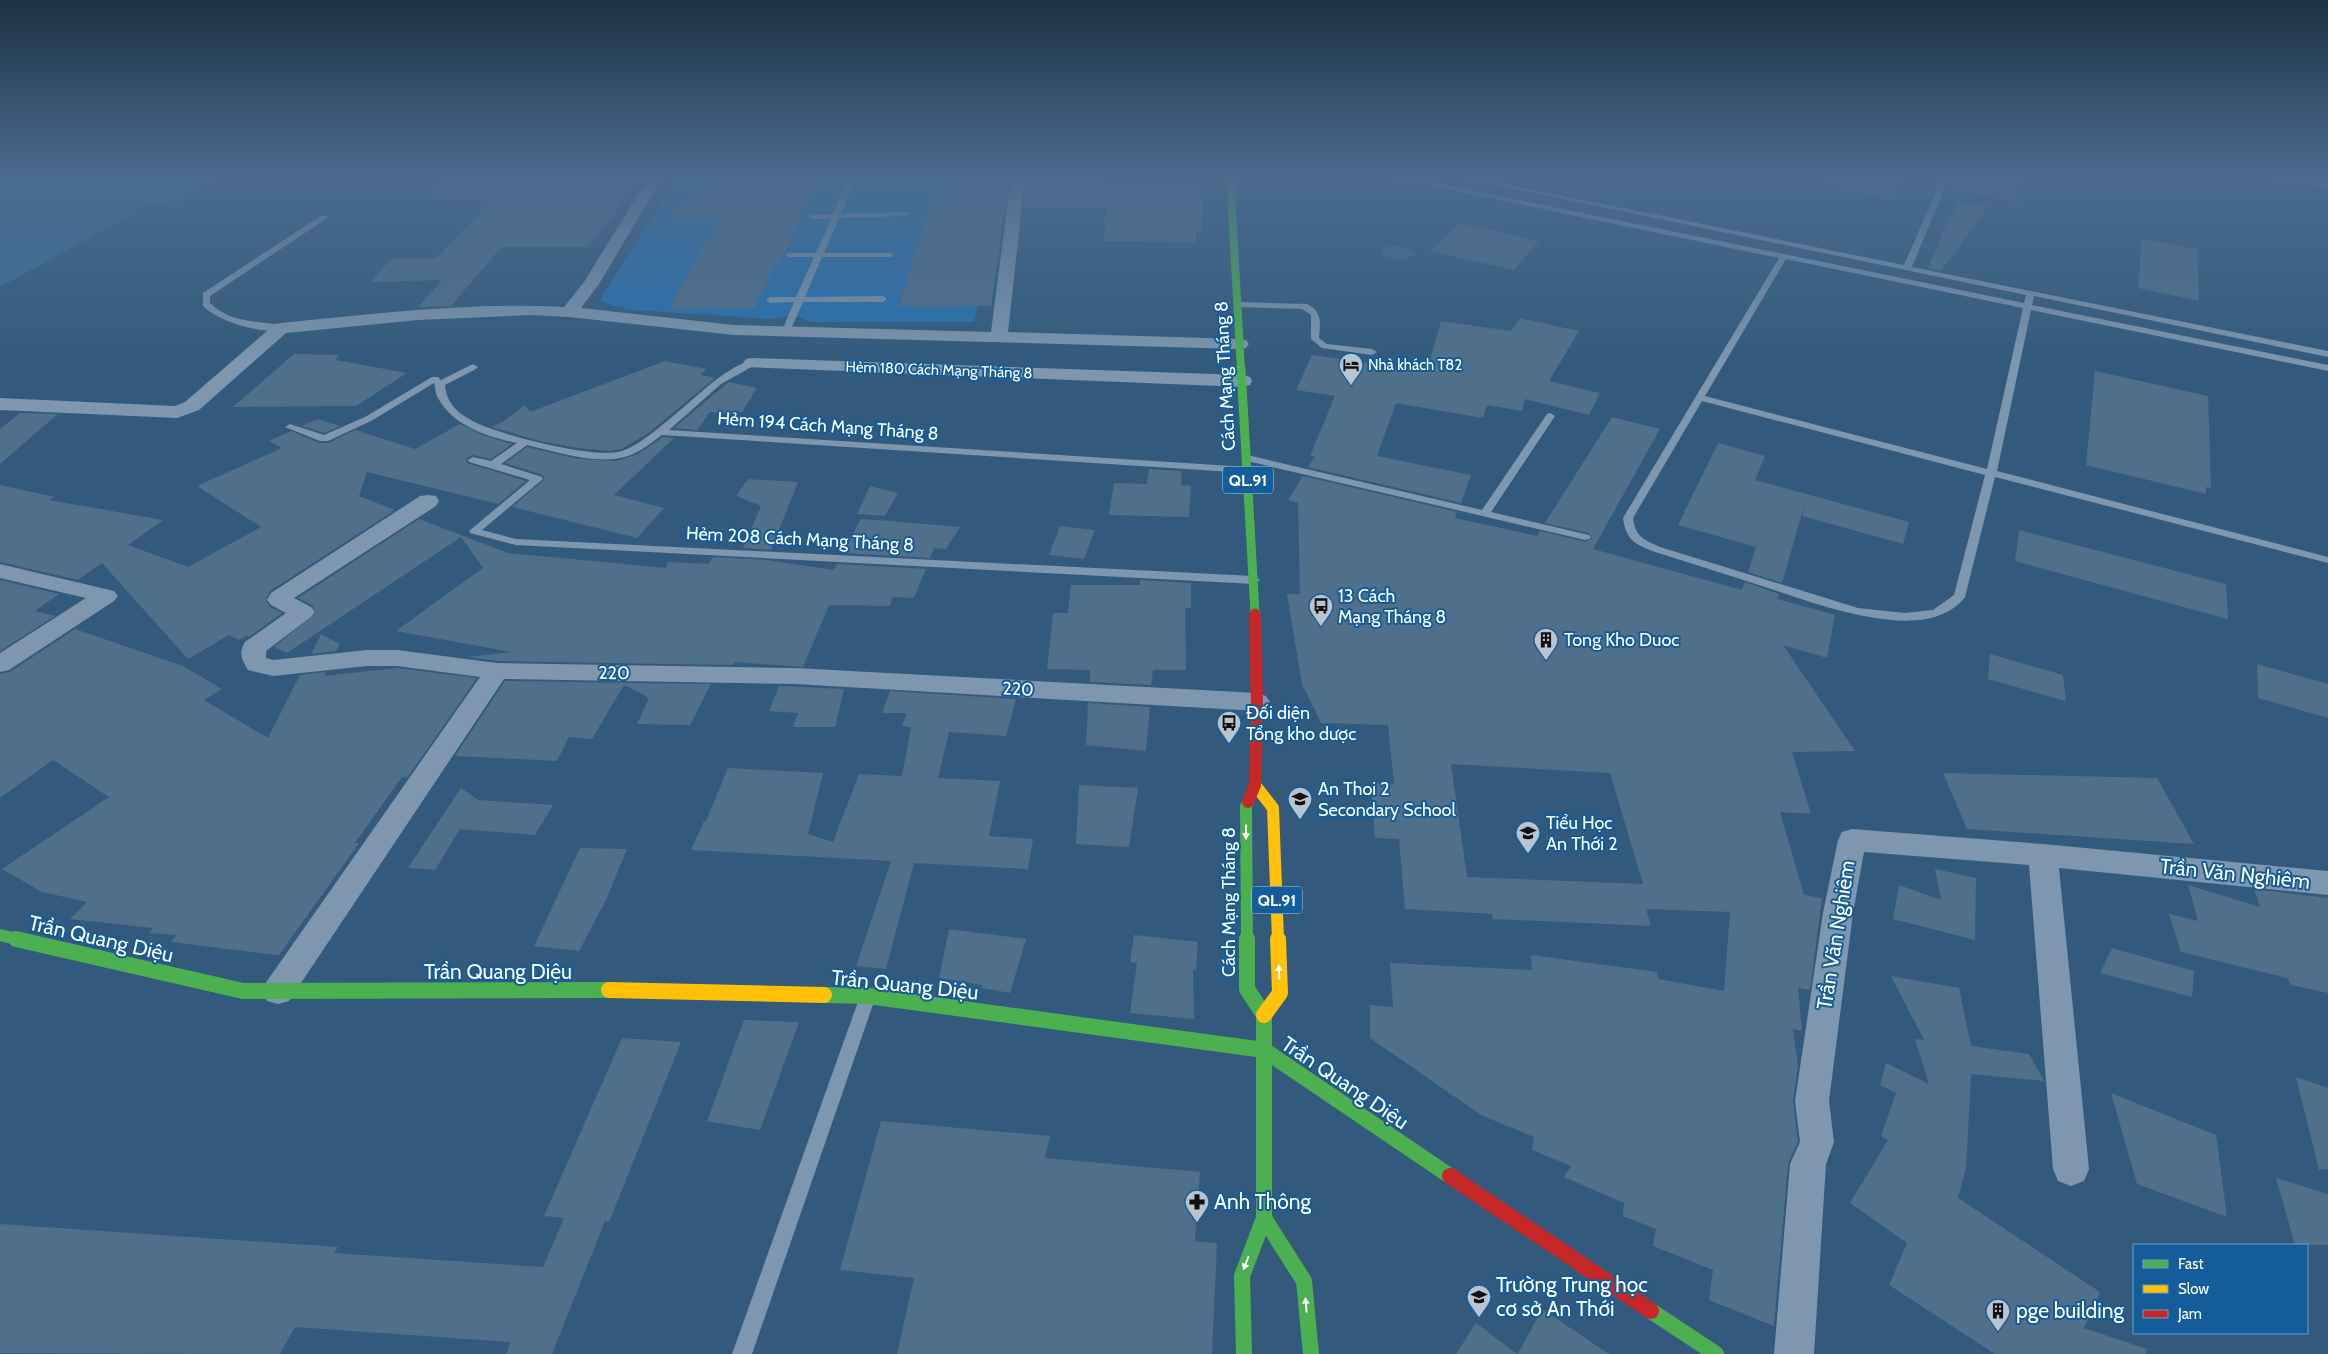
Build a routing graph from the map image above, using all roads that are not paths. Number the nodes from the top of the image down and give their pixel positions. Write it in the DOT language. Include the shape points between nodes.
graph roads {
  1 [pos="293,238"];
  2 [pos="619,238"];
  3 [pos="827,238"];
  4 [pos="1011,238"];
  5 [pos="1234,238"];
  6 [pos="1697,238"];
  7 [pos="1761,238"];
  8 [pos="1920,238"];
  9 [pos="789,255"];
  10 [pos="820,255"];
  11 [pos="890,255"];
  12 [pos="1784,256"];
  13 [pos="1907,268"];
  14 [pos="2030,294"];
  15 [pos="801,299"];
  16 [pos="883,299"];
  17 [pos="770,300"];
  18 [pos="1238,305"];
  19 [pos="2028,306"];
  20 [pos="569,312"];
  21 [pos="281,328"];
  22 [pos="786,332"];
  23 [pos="999,337"];
  24 [pos="1240,344"];
  25 [pos="1372,352"];
  26 [pos="2328,354"];
  27 [pos="752,363"];
  28 [pos="474,367"];
  29 [pos="2328,368"];
  30 [pos="1242,381"];
  31 [pos="440,384"];
  32 [pos="1700,398"];
  33 [pos="0,404"];
  34 [pos="1550,416"];
  35 [pos="290,426"];
  36 [pos="660,432"];
  37 [pos="525,442"];
  38 [pos="1247,458"];
  39 [pos="473,460"];
  40 [pos="492,465"];
  41 [pos="1248,470"];
  42 [pos="1991,473"];
  43 [pos="428,501"];
  44 [pos="1485,514"];
  45 [pos="1585,537"];
  46 [pos="2328,560"];
  47 [pos="0,572"];
  48 [pos="1254,580"];
  49 [pos="0,664"];
  50 [pos="497,671"];
  51 [pos="1257,702"];
  52 [pos="1255,785"];
  53 [pos="2044,855"];
  54 [pos="2328,883"];
  55 [pos="0,935"];
  56 [pos="278,991"];
  57 [pos="868,996"];
  58 [pos="1264,1015"];
  59 [pos="1264,1050"];
  60 [pos="2071,1169"];
  61 [pos="1264,1218"];
  62 [pos="742,1354"];
  63 [pos="1244,1354"];
  64 [pos="1311,1354"];
  65 [pos="1716,1354"];
  66 [pos="1794,1354"];
  1 -- 21 [label="lane" via="206,295 209,308 227,319"];
  2 -- 20 [label="street" via="591,284"];
  3 -- 10 [label="lane"];
  4 -- 23 [label="street"];
  5 -- 18 [label="main road, Cách Mạng Tháng 8 / QL.91"];
  6 -- 12 [label="lane"];
  7 -- 13 [label="lane"];
  8 -- 13 [label="lane"];
  9 -- 10 [label="lane"];
  10 -- 11 [label="lane"];
  10 -- 15 [label="lane"];
  12 -- 19 [label="lane"];
  12 -- 32 [label="lane"];
  13 -- 14 [label="lane"];
  14 -- 19 [label="lane"];
  14 -- 26 [label="lane"];
  15 -- 16 [label="lane"];
  15 -- 17 [label="lane"];
  15 -- 22 [label="lane"];
  18 -- 24 [label="main road, Cách Mạng Tháng 8 / QL.91"];
  18 -- 25 [label="lane" via="1304,306 1313,309 1318,343"];
  19 -- 29 [label="lane"];
  19 -- 42 [label="lane"];
  20 -- 21 [label="street" via="530,310 418,315"];
  20 -- 22 [label="street" via="734,330"];
  21 -- 33 [label="street" via="197,402 177,412"];
  22 -- 23 [label="street"];
  23 -- 24 [label="street"];
  24 -- 30 [label="main road, Cách Mạng Tháng 8 / QL.91"];
  27 -- 30 [label="street, Hẻm 180 Cách Mạng Tháng 8"];
  27 -- 36 [label="lane, Hẻm 180 Cách Mạng Tháng 8" via="718,382"];
  28 -- 31 [label="lane"];
  30 -- 38 [label="main road, Cách Mạng Tháng 8 / QL.91"];
  31 -- 35 [label="lane" via="435,379 368,419 324,440"];
  31 -- 37 [label="lane" via="441,396 450,410 471,425"];
  32 -- 42 [label="lane"];
  32 -- 42 [label="lane" via="1628,518 1630,532 1640,542 1656,549 1857,612 1905,618 1936,612 1960,598"];
  34 -- 44 [label="lane"];
  36 -- 37 [label="lane" via="627,453 613,455 574,452"];
  36 -- 41 [label="lane, Hẻm 194 Cách Mạng Tháng 8"];
  37 -- 40 [label="lane"];
  38 -- 41 [label="main road, Cách Mạng Tháng 8 / QL.91"];
  38 -- 44 [label="lane"];
  39 -- 40 [label="lane"];
  40 -- 48 [label="lane, Hẻm 208 Cách Mạng Tháng 8" via="538,479 474,530 516,542"];
  41 -- 48 [label="main road, Cách Mạng Tháng 8 / QL.91"];
  42 -- 46 [label="lane"];
  43 -- 50 [label="street, 220" via="279,598 302,609 302,612 257,644 253,657 258,664 273,668 397,658"];
  44 -- 45 [label="lane"];
  47 -- 49 [label="street" via="106,596"];
  48 -- 51 [label="main road, Cách Mạng Tháng 8 / QL.91"];
  50 -- 51 [label="street, 220" via="795,676"];
  50 -- 56 [label="street"];
  51 -- 52 [label="main road, Cách Mạng Tháng 8 / QL.91"];
  52 -- 58 [label="main road, Cách Mạng Tháng 8 / QL.91, one-way" via="1246,807 1247,989"];
  58 -- 52 [label="main road, QL.91, one-way" via="1280,993 1273,808"];
  53 -- 54 [label="street, Trần Văn Nghiêm"];
  53 -- 60 [label="street"];
  53 -- 66 [label="street, Trần Văn Nghiêm" via="1852,840 1838,913 1812,1101 1817,1142 1808,1164"];
  55 -- 56 [label="main road, Trần Quang Diệu" via="244,991"];
  56 -- 57 [label="main road, Trần Quang Diệu" via="611,990"];
  57 -- 59 [label="main road, Trần Quang Diệu"];
  57 -- 62 [label="lane"];
  58 -- 59 [label="main road"];
  59 -- 61 [label="main road"];
  59 -- 65 [label="main road, Trần Quang Diệu"];
  61 -- 63 [label="main road, one-way" via="1242,1276"];
  64 -- 61 [label="main road, one-way" via="1304,1281"];
}
